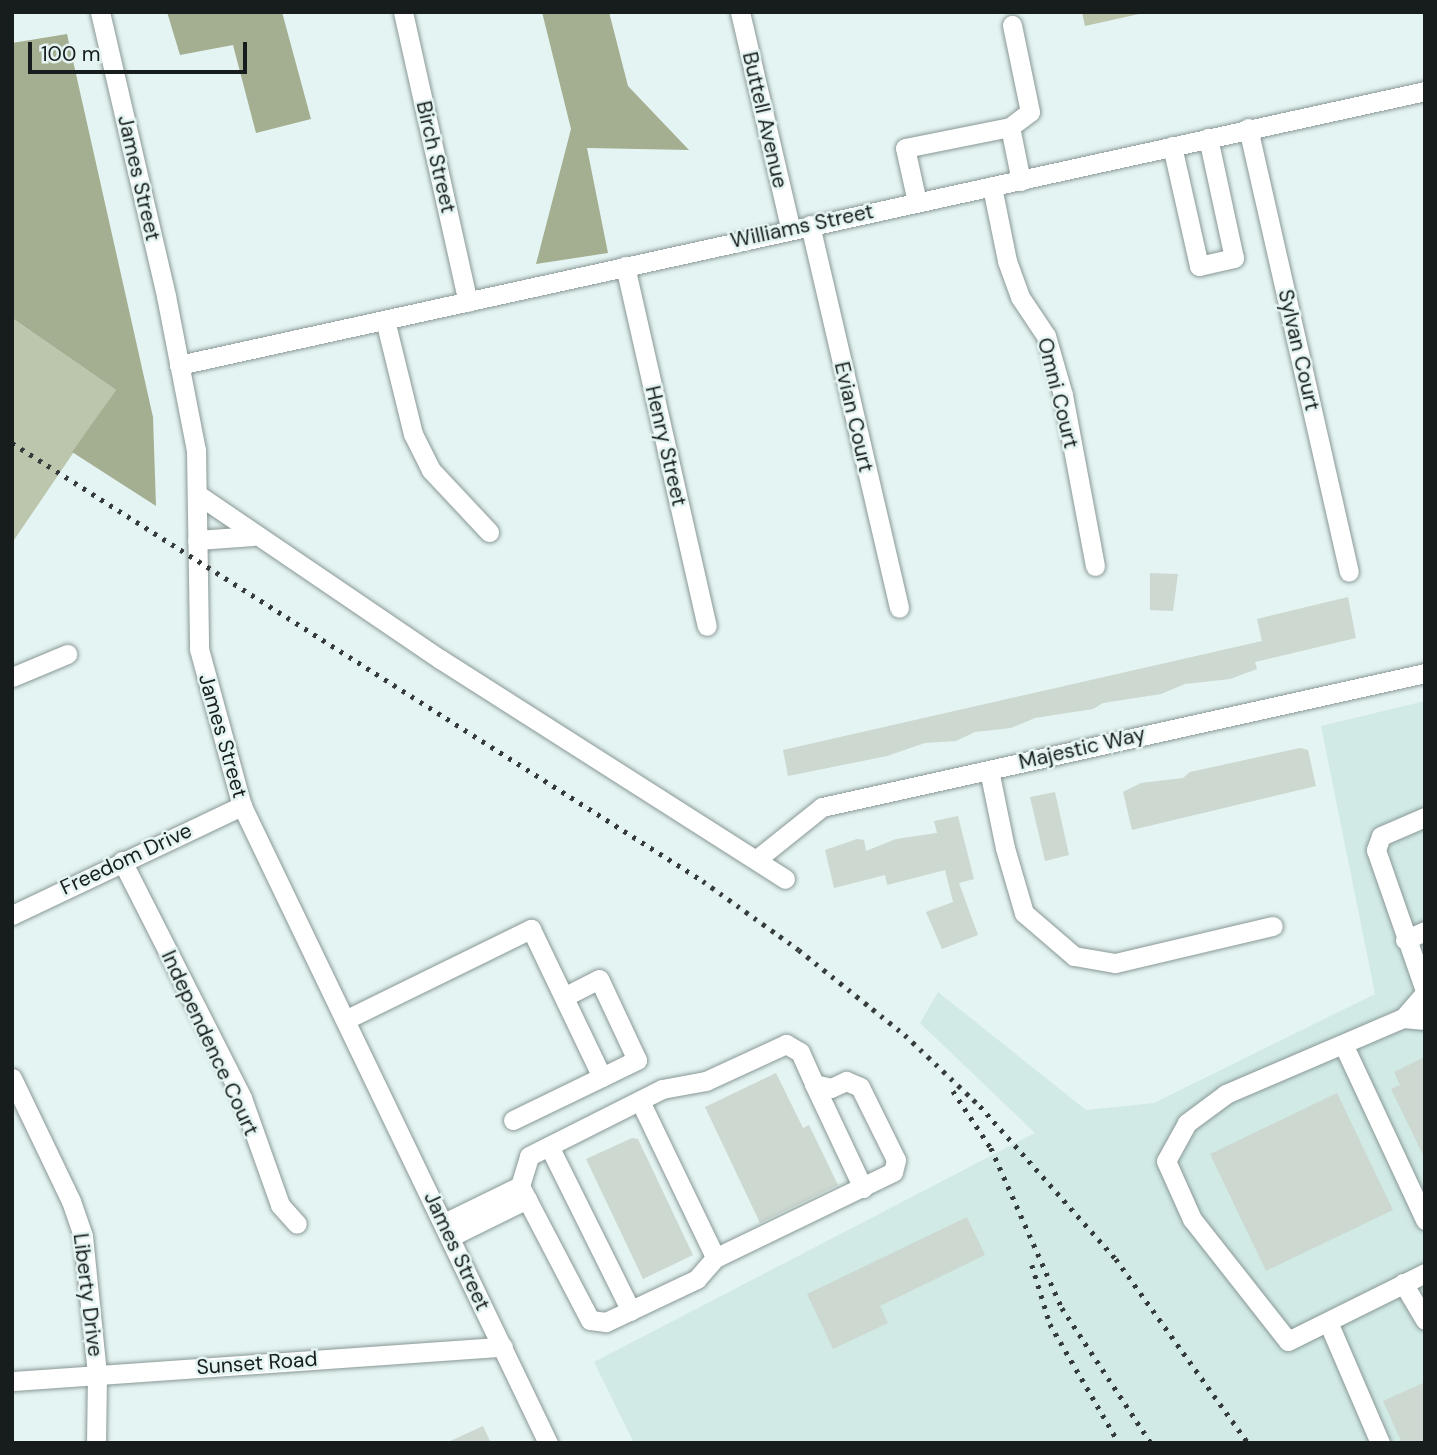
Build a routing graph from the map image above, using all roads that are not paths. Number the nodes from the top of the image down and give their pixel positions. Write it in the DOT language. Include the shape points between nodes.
graph roads {
  1 [pos="100,12"];
  2 [pos="404,12"];
  3 [pos="740,12"];
  4 [pos="1012,25"];
  5 [pos="1425,91"];
  6 [pos="1010,127"];
  7 [pos="1248,128"];
  8 [pos="1208,138"];
  9 [pos="1172,146"];
  10 [pos="1021,181"];
  11 [pos="992,187"];
  12 [pos="917,202"];
  13 [pos="810,225"];
  14 [pos="790,227"];
  15 [pos="625,266"];
  16 [pos="468,302"];
  17 [pos="385,320"];
  18 [pos="179,365"];
  19 [pos="197,494"];
  20 [pos="489,533"];
  21 [pos="253,536"];
  22 [pos="197,540"];
  23 [pos="1095,566"];
  24 [pos="1349,572"];
  25 [pos="899,608"];
  26 [pos="707,626"];
  27 [pos="67,654"];
  28 [pos="1425,673"];
  29 [pos="12,677"];
  30 [pos="989,770"];
  31 [pos="242,806"];
  32 [pos="1425,817"];
  33 [pos="757,859"];
  34 [pos="122,861"];
  35 [pos="785,879"];
  36 [pos="12,915"];
  37 [pos="1273,926"];
  38 [pos="1425,931"];
  39 [pos="1405,940"];
  40 [pos="1425,992"];
  41 [pos="564,997"];
  42 [pos="347,1018"];
  43 [pos="1403,1018"];
  44 [pos="1425,1020"];
  45 [pos="1344,1046"];
  46 [pos="602,1077"];
  47 [pos="12,1078"];
  48 [pos="814,1084"];
  49 [pos="639,1101"];
  50 [pos="513,1120"];
  51 [pos="549,1146"];
  52 [pos="863,1188"];
  53 [pos="524,1193"];
  54 [pos="1425,1220"];
  55 [pos="297,1224"];
  56 [pos="447,1230"];
  57 [pos="715,1257"];
  58 [pos="1425,1273"];
  59 [pos="1403,1283"];
  60 [pos="631,1311"];
  61 [pos="1425,1320"];
  62 [pos="1328,1322"];
  63 [pos="503,1347"];
  64 [pos="97,1374"];
  65 [pos="12,1381"];
  66 [pos="96,1443"];
  67 [pos="548,1443"];
  68 [pos="1380,1443"];
  1 -- 18 [label="street, James Street"];
  2 -- 16 [label="street, Birch Street"];
  3 -- 14 [label="street, Buttell Avenue"];
  4 -- 6 [label="street" via="1030,112"];
  5 -- 7 [label="street, Williams Street"];
  6 -- 10 [label="street"];
  6 -- 12 [label="street" via="905,148"];
  7 -- 8 [label="street, Williams Street"];
  7 -- 24 [label="street, Sylvan Court"];
  8 -- 9 [label="street, Williams Street"];
  8 -- 9 [label="street" via="1234,258 1199,266"];
  9 -- 10 [label="street, Williams Street"];
  10 -- 11 [label="street, Williams Street"];
  11 -- 12 [label="street, Williams Street"];
  11 -- 23 [label="street, Omni Court" via="1007,261 1020,297 1046,336 1063,395"];
  12 -- 13 [label="street, Williams Street"];
  13 -- 14 [label="street, Williams Street"];
  13 -- 25 [label="street, Evian Court"];
  14 -- 15 [label="street, Williams Street"];
  15 -- 16 [label="street, Williams Street"];
  15 -- 26 [label="street, Henry Street"];
  16 -- 17 [label="street, Williams Street"];
  17 -- 18 [label="street, Williams Street"];
  17 -- 20 [label="street" via="412,434 431,470"];
  18 -- 19 [label="street, James Street" via="196,450"];
  19 -- 21 [label="street"];
  19 -- 22 [label="street, James Street"];
  21 -- 22 [label="street"];
  21 -- 33 [label="street"];
  22 -- 31 [label="street, James Street" via="199,649"];
  27 -- 29 [label="street"];
  28 -- 30 [label="street, Majestic Way"];
  30 -- 33 [label="street, Majestic Way" via="822,807"];
  30 -- 37 [label="street" via="1024,914 1074,956 1115,963"];
  31 -- 34 [label="street, Freedom Drive"];
  31 -- 42 [label="street, James Street"];
  32 -- 39 [label="street" via="1381,836 1376,850"];
  33 -- 35 [label="street"];
  34 -- 36 [label="street, Freedom Drive"];
  34 -- 55 [label="street, Independence Court" via="242,1098 281,1205"];
  38 -- 39 [label="street"];
  39 -- 40 [label="street"];
  40 -- 43 [label="street"];
  41 -- 42 [label="street" via="531,929"];
  41 -- 46 [label="street"];
  41 -- 46 [label="street" via="599,979 605,991 637,1060"];
  42 -- 56 [label="street, James Street"];
  43 -- 44 [label="street"];
  43 -- 45 [label="street"];
  45 -- 54 [label="street"];
  45 -- 62 [label="street" via="1226,1094 1187,1123 1166,1161 1192,1219 1288,1341"];
  46 -- 50 [label="street"];
  47 -- 64 [label="street, Liberty Drive" via="83,1236"];
  48 -- 49 [label="street" via="800,1052 786,1044 706,1081 685,1082"];
  48 -- 52 [label="street"];
  48 -- 52 [label="street" via="831,1088 846,1081 860,1087 896,1160 893,1172"];
  49 -- 51 [label="street"];
  49 -- 57 [label="street"];
  51 -- 53 [label="street" via="530,1156"];
  51 -- 60 [label="street"];
  52 -- 57 [label="street"];
  53 -- 56 [label="street"];
  53 -- 60 [label="street" via="590,1320 606,1322"];
  56 -- 63 [label="street, James Street"];
  57 -- 60 [label="street" via="697,1279"];
  58 -- 59 [label="street"];
  59 -- 61 [label="street"];
  59 -- 62 [label="street"];
  62 -- 68 [label="street"];
  63 -- 64 [label="street, Sunset Road"];
  63 -- 67 [label="street, James Street"];
  64 -- 65 [label="street, Sunset Road"];
  64 -- 66 [label="street, Liberty Drive"];
}
